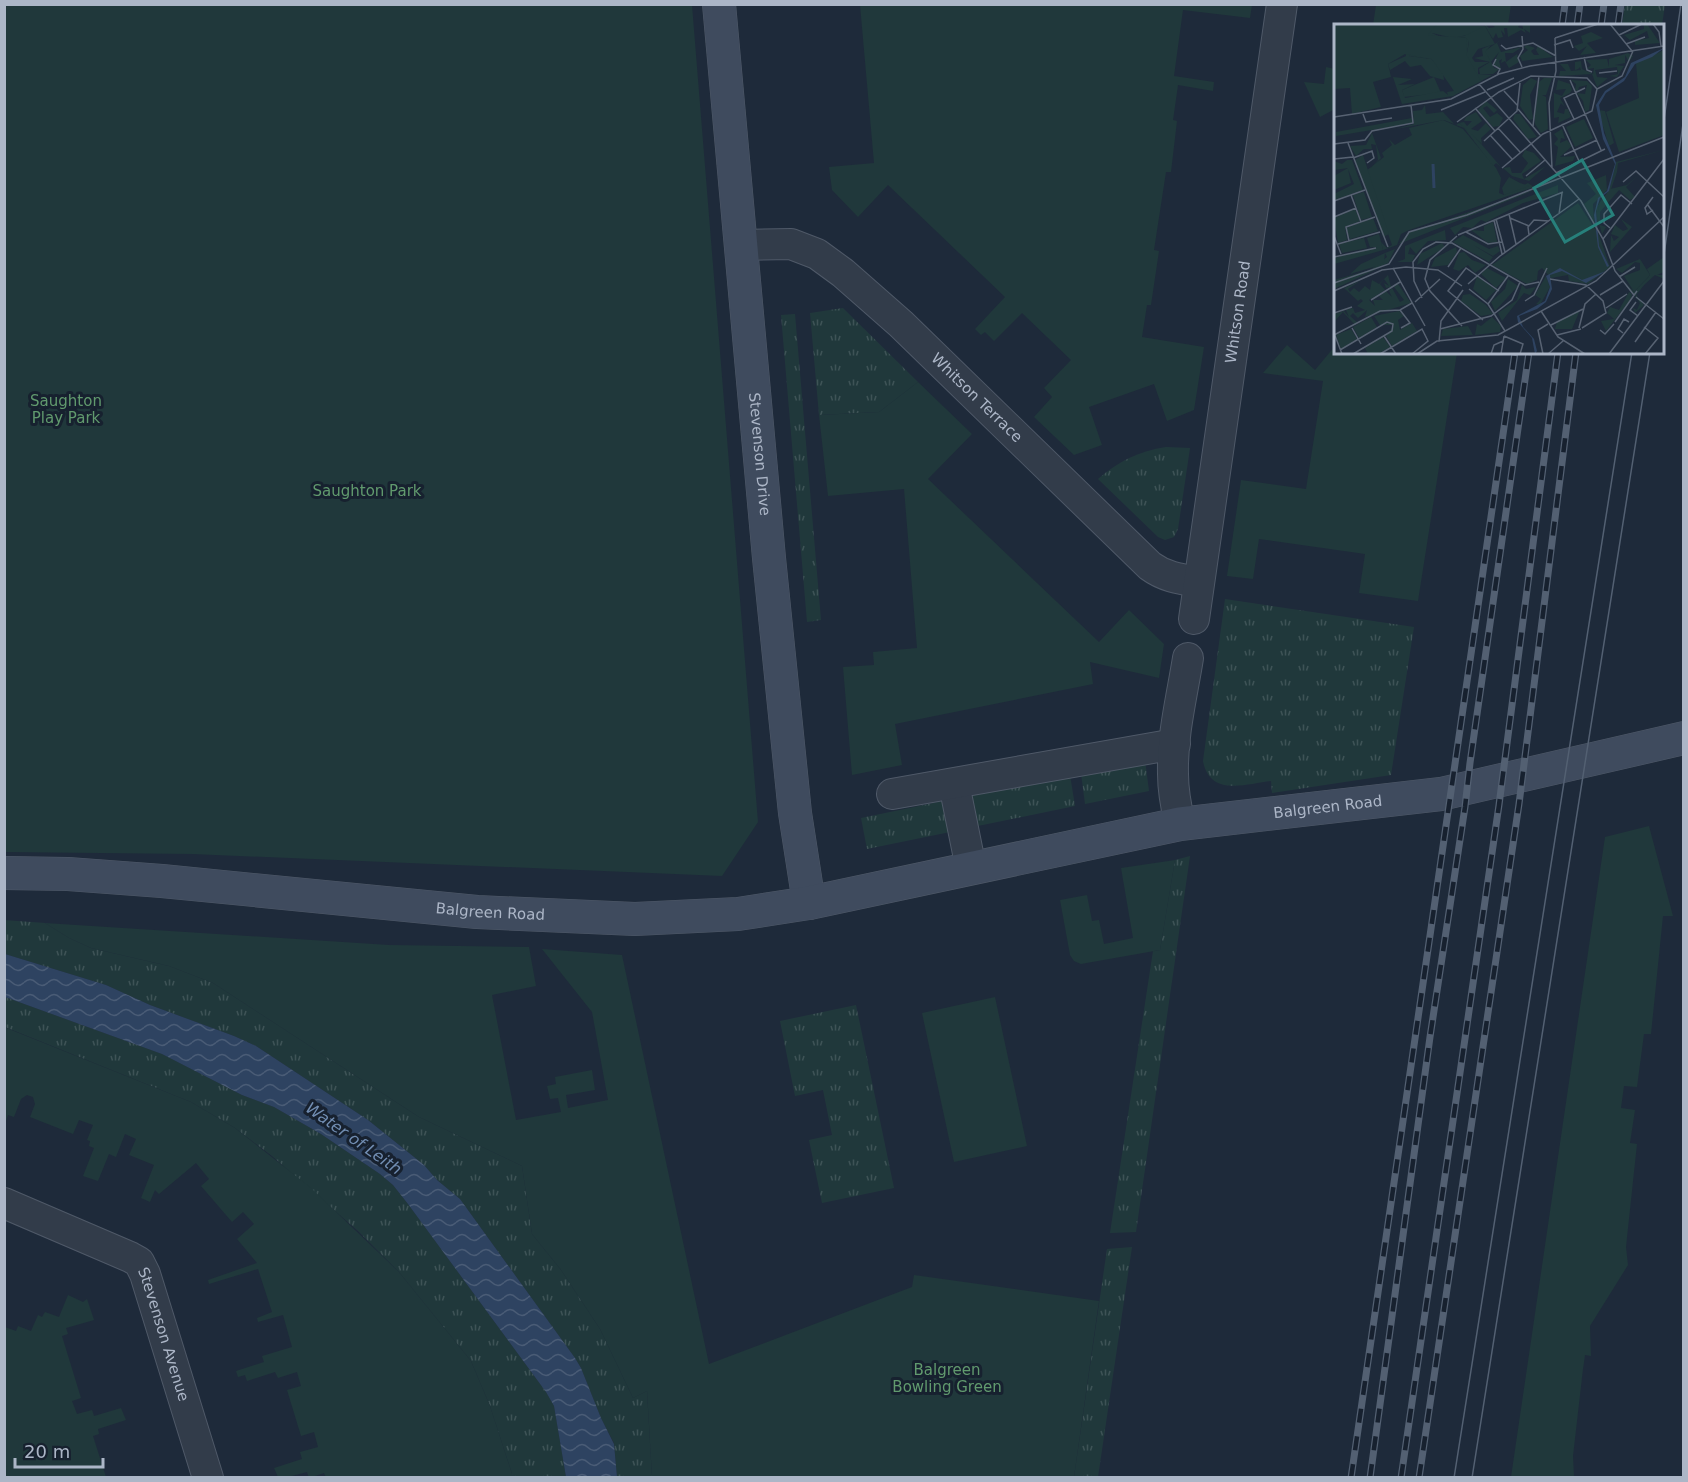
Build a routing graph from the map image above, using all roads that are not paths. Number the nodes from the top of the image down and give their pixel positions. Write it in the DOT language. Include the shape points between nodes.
graph roads {
  1 [pos="719,4"];
  2 [pos="1282,4"];
  3 [pos="740,245"];
  4 [pos="1198,582"];
  5 [pos="1194,619"];
  6 [pos="1188,658"];
  7 [pos="1683,738"];
  8 [pos="1175,744"];
  9 [pos="954,784"];
  10 [pos="892,794"];
  11 [pos="1180,824"];
  12 [pos="971,868"];
  13 [pos="4,873"];
  14 [pos="809,903"];
  15 [pos="4,1203"];
  16 [pos="208,1478"];
  1 -- 3 [label="street, Stevenson Drive"];
  2 -- 4 [label="street, Whitson Road"];
  3 -- 4 [label="street, Whitson Terrace" via="791,244 817,254 843,273 901,324 1150,566 1162,574"];
  3 -- 14 [label="street, Stevenson Drive" via="795,813"];
  4 -- 5 [label="street, Whitson Road"];
  6 -- 8 [label="street"];
  7 -- 11 [label="street, Balgreen Road" via="1441,794"];
  8 -- 9 [label="street"];
  8 -- 11 [label="street" via="1174,799"];
  9 -- 10 [label="street"];
  9 -- 12 [label="street"];
  11 -- 12 [label="street, Balgreen Road"];
  12 -- 14 [label="street, Balgreen Road"];
  13 -- 14 [label="street, Balgreen Road" via="145,880 477,912 635,919 738,914"];
  15 -- 16 [label="street, Stevenson Avenue" via="139,1262"];
}
